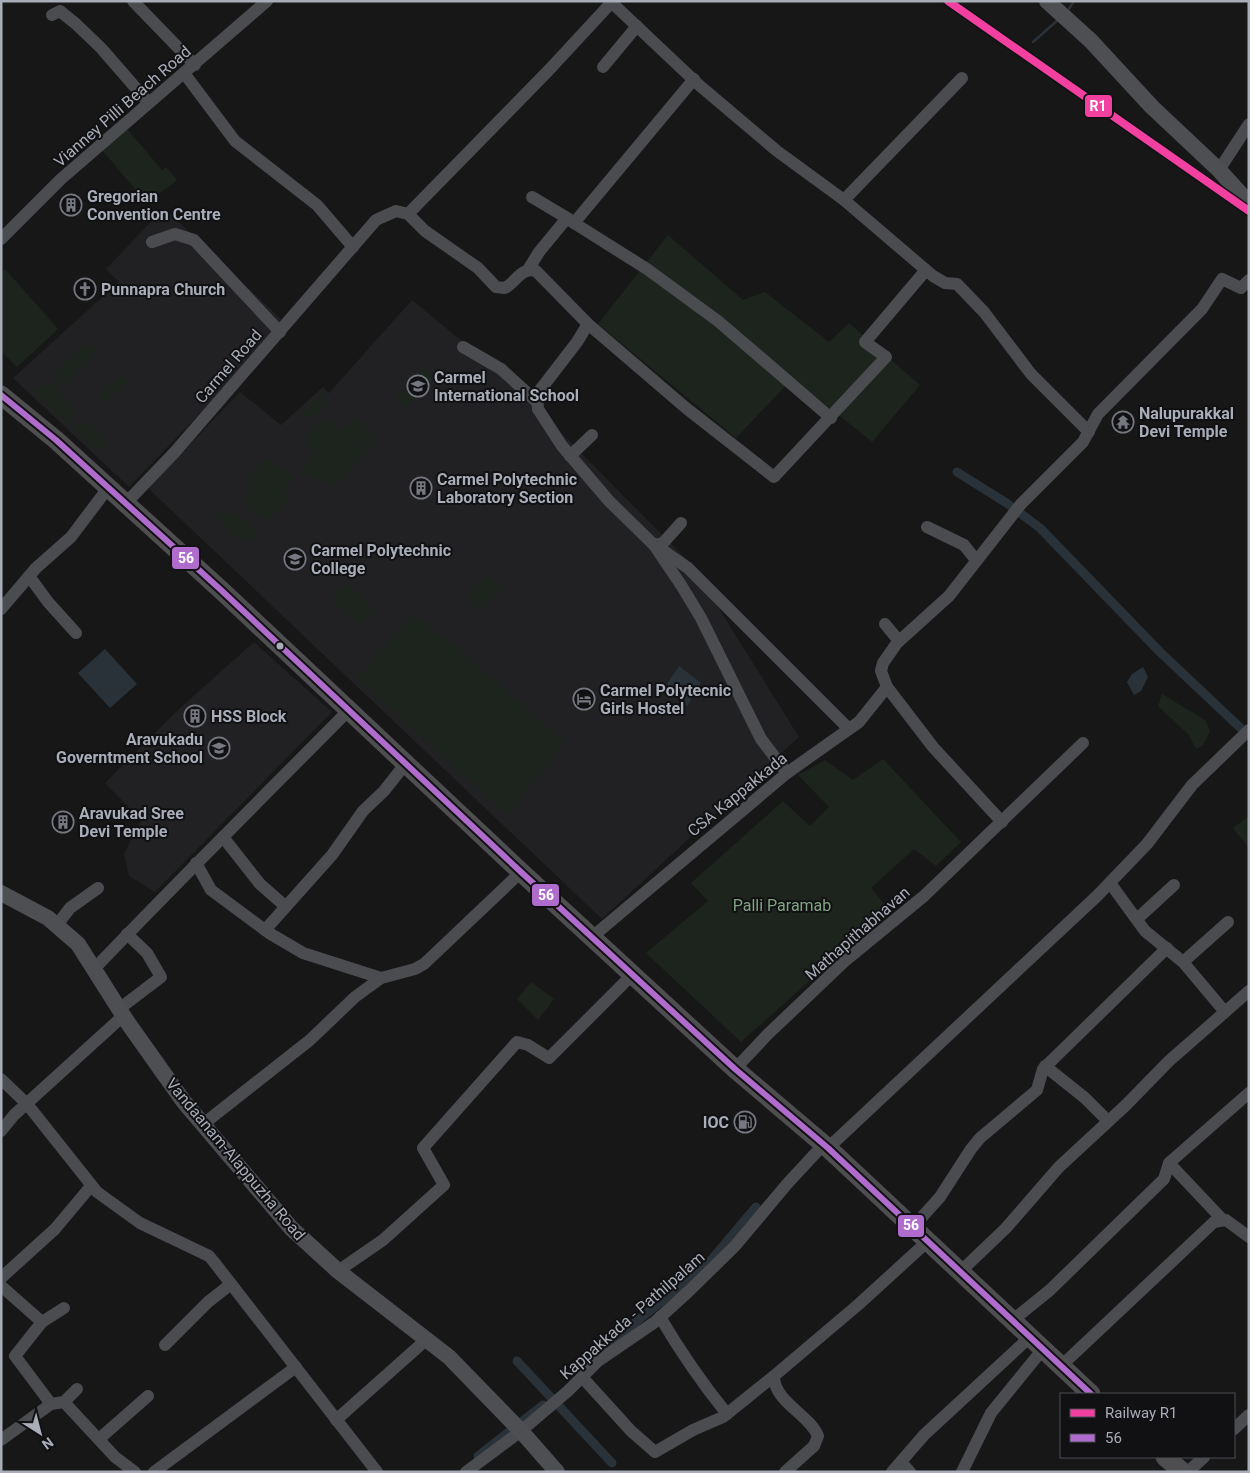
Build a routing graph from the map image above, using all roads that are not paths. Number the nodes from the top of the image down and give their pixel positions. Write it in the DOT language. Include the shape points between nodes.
graph roads {
  1 [pos="133,1"];
  2 [pos="267,1"];
  3 [pos="611,2"];
  4 [pos="1058,11"];
  5 [pos="52,15"];
  6 [pos="637,26"];
  7 [pos="195,65"];
  8 [pos="603,67"];
  9 [pos="184,73"];
  10 [pos="962,78"];
  11 [pos="694,80"];
  12 [pos="148,102"];
  13 [pos="1249,124"];
  14 [pos="1219,170"];
  15 [pos="532,197"];
  16 [pos="844,200"];
  17 [pos="1249,203"];
  18 [pos="408,214"];
  19 [pos="571,221"];
  20 [pos="1,239"];
  21 [pos="152,242"];
  22 [pos="353,247"];
  23 [pos="528,270"];
  24 [pos="926,270"];
  25 [pos="1249,280"];
  26 [pos="588,324"];
  27 [pos="280,332"];
  28 [pos="463,347"];
  29 [pos="1,394"];
  30 [pos="536,401"];
  31 [pos="831,418"];
  32 [pos="1088,432"];
  33 [pos="592,435"];
  34 [pos="570,456"];
  35 [pos="108,488"];
  36 [pos="125,504"];
  37 [pos="681,523"];
  38 [pos="927,527"];
  39 [pos="654,545"];
  40 [pos="976,560"];
  41 [pos="29,576"];
  42 [pos="1,609"];
  43 [pos="886,624"];
  44 [pos="76,633"];
  45 [pos="899,641"];
  46 [pos="887,687"];
  47 [pos="349,710"];
  48 [pos="850,728"];
  49 [pos="1247,734"];
  50 [pos="1083,743"];
  51 [pos="406,764"];
  52 [pos="787,773"];
  53 [pos="1002,822"];
  54 [pos="223,837"];
  55 [pos="196,862"];
  56 [pos="521,872"];
  57 [pos="1110,883"];
  58 [pos="1174,885"];
  59 [pos="98,888"];
  60 [pos="1,893"];
  61 [pos="285,906"];
  62 [pos="1136,919"];
  63 [pos="1228,922"];
  64 [pos="57,925"];
  65 [pos="264,930"];
  66 [pos="599,930"];
  67 [pos="127,934"];
  68 [pos="1166,948"];
  69 [pos="1182,962"];
  70 [pos="94,969"];
  71 [pos="633,974"];
  72 [pos="381,978"];
  73 [pos="1249,991"];
  74 [pos="121,1012"];
  75 [pos="1225,1012"];
  76 [pos="1046,1066"];
  77 [pos="735,1069"];
  78 [pos="1,1079"];
  79 [pos="1249,1093"];
  80 [pos="27,1104"];
  81 [pos="1108,1121"];
  82 [pos="202,1125"];
  83 [pos="1,1131"];
  84 [pos="826,1146"];
  85 [pos="1169,1163"];
  86 [pos="91,1186"];
  87 [pos="1222,1219"];
  88 [pos="913,1227"];
  89 [pos="1249,1237"];
  90 [pos="928,1241"];
  91 [pos="338,1271"];
  92 [pos="961,1271"];
  93 [pos="1,1278"];
  94 [pos="231,1284"];
  95 [pos="1,1286"];
  96 [pos="64,1308"];
  97 [pos="660,1317"];
  98 [pos="1013,1320"];
  99 [pos="42,1322"];
  100 [pos="427,1339"];
  101 [pos="1037,1343"];
  102 [pos="165,1346"];
  103 [pos="1061,1366"];
  104 [pos="296,1367"];
  105 [pos="774,1376"];
  106 [pos="582,1378"];
  107 [pos="77,1389"];
  108 [pos="1090,1393"];
  109 [pos="148,1396"];
  110 [pos="58,1403"];
  111 [pos="727,1414"];
  112 [pos="1249,1415"];
  113 [pos="336,1420"];
  114 [pos="518,1428"];
  115 [pos="1235,1428"];
  116 [pos="99,1439"];
  117 [pos="1,1440"];
  118 [pos="1166,1458"];
  119 [pos="1203,1458"];
  120 [pos="901,1462"];
  121 [pos="135,1472"];
  122 [pos="154,1472"];
  123 [pos="377,1472"];
  124 [pos="466,1472"];
  125 [pos="557,1472"];
  126 [pos="785,1472"];
  127 [pos="892,1472"];
  128 [pos="910,1472"];
  129 [pos="962,1472"];
  130 [pos="1183,1472"];
  131 [pos="1188,1472"];
  1 -- 7 [label="street"];
  2 -- 7 [label="street, Vianney Pilli Beach Road"];
  3 -- 6 [label="street"];
  3 -- 18 [label="street" via="548,72"];
  4 -- 14 [label="main road"];
  5 -- 12 [label="street" via="60,11 76,24"];
  6 -- 8 [label="street"];
  6 -- 11 [label="street"];
  7 -- 9 [label="street, Vianney Pilli Beach Road"];
  9 -- 12 [label="street, Vianney Pilli Beach Road"];
  9 -- 22 [label="street" via="235,141 317,205"];
  10 -- 16 [label="street"];
  11 -- 16 [label="street" via="777,151"];
  11 -- 19 [label="street"];
  12 -- 20 [label="street, Vianney Pilli Beach Road" via="61,179"];
  13 -- 14 [label="street"];
  14 -- 17 [label="main road"];
  15 -- 19 [label="street"];
  16 -- 24 [label="street"];
  18 -- 22 [label="street, Carmel Road" via="389,212 376,220"];
  18 -- 23 [label="street" via="425,231 478,268 496,288 512,285"];
  19 -- 23 [label="street" via="539,252"];
  19 -- 31 [label="street" via="647,269 718,321"];
  21 -- 27 [label="street" via="175,234 194,240"];
  22 -- 27 [label="street, Carmel Road"];
  23 -- 26 [label="street" via="536,271 545,279"];
  24 -- 31 [label="street" via="865,342 886,356"];
  24 -- 32 [label="street" via="945,283 957,284 984,312 1031,374"];
  25 -- 32 [label="street" via="1241,288 1222,280 1196,316 1112,397"];
  26 -- 30 [label="street" via="537,394"];
  26 -- 31 [label="street" via="686,408 774,477"];
  27 -- 36 [label="street, Carmel Road"];
  28 -- 30 [label="street" via="501,369"];
  29 -- 35 [label="highway"];
  30 -- 34 [label="street" via="544,419"];
  32 -- 40 [label="street" via="1083,442 1012,514"];
  33 -- 34 [label="street"];
  34 -- 39 [label="street" via="609,501"];
  35 -- 36 [label="highway"];
  35 -- 41 [label="street" via="71,538"];
  36 -- 47 [label="highway"];
  37 -- 39 [label="street" via="663,543"];
  38 -- 40 [label="street" via="964,545"];
  39 -- 48 [label="street" via="688,568"];
  39 -- 52 [label="street" via="701,618 761,739"];
  40 -- 45 [label="street" via="949,596"];
  41 -- 42 [label="street"];
  41 -- 44 [label="street"];
  43 -- 45 [label="street"];
  45 -- 46 [label="street" via="881,670"];
  46 -- 48 [label="street, CSA Kappakkada" via="859,722"];
  46 -- 53 [label="street" via="933,747"];
  47 -- 51 [label="highway"];
  47 -- 54 [label="street"];
  48 -- 52 [label="street, CSA Kappakkada"];
  49 -- 57 [label="street, Kappakkada - Pathilpalam" via="1192,786 1147,844"];
  50 -- 53 [label="street, Mathapithabhavan"];
  51 -- 56 [label="highway"];
  51 -- 61 [label="street" via="363,811 332,855"];
  52 -- 66 [label="street, CSA Kappakkada"];
  53 -- 77 [label="street, Mathapithabhavan" via="924,896 846,960"];
  54 -- 55 [label="street"];
  54 -- 61 [label="street" via="260,884"];
  55 -- 65 [label="street" via="211,890"];
  55 -- 67 [label="street"];
  56 -- 66 [label="highway"];
  56 -- 72 [label="street" via="424,964"];
  57 -- 62 [label="street"];
  57 -- 84 [label="street, Kappakkada - Pathilpalam"];
  58 -- 62 [label="street"];
  59 -- 64 [label="street" via="70,908"];
  60 -- 64 [label="main road, Vandaanam-Alappuzha Road"];
  61 -- 65 [label="street"];
  62 -- 68 [label="street"];
  63 -- 69 [label="street"];
  64 -- 70 [label="main road, Vandaanam-Alappuzha Road" via="78,944"];
  65 -- 72 [label="street" via="303,953"];
  66 -- 71 [label="highway"];
  67 -- 70 [label="street"];
  67 -- 74 [label="street" via="147,953 161,977"];
  68 -- 69 [label="street"];
  68 -- 76 [label="street"];
  69 -- 75 [label="street"];
  70 -- 74 [label="main road, Vandaanam-Alappuzha Road"];
  71 -- 77 [label="highway"];
  71 -- 91 [label="street" via="549,1058 517,1042 424,1148 444,1185 383,1240"];
  72 -- 82 [label="street" via="354,997 310,1040"];
  73 -- 75 [label="street"];
  74 -- 80 [label="street"];
  74 -- 82 [label="main road, Vandaanam-Alappuzha Road"];
  75 -- 81 [label="street" via="1169,1060"];
  76 -- 81 [label="street" via="1086,1098"];
  76 -- 88 [label="street" via="1037,1090 980,1138 940,1197"];
  77 -- 84 [label="highway"];
  78 -- 80 [label="street"];
  79 -- 85 [label="street"];
  80 -- 83 [label="street"];
  80 -- 86 [label="street"];
  81 -- 92 [label="street" via="1059,1166 1006,1228"];
  82 -- 91 [label="main road, Vandaanam-Alappuzha Road" via="291,1228"];
  84 -- 88 [label="highway"];
  84 -- 97 [label="street, Kappakkada - Pathilpalam" via="787,1184 735,1246"];
  85 -- 87 [label="street"];
  85 -- 98 [label="street" via="1164,1179 1050,1290"];
  86 -- 93 [label="street" via="55,1229"];
  86 -- 94 [label="street" via="140,1223 208,1256"];
  87 -- 89 [label="street"];
  87 -- 103 [label="street" via="1204,1231"];
  88 -- 90 [label="highway"];
  90 -- 92 [label="highway"];
  90 -- 105 [label="street"];
  91 -- 100 [label="main road, Vandaanam-Alappuzha Road"];
  92 -- 98 [label="highway"];
  94 -- 102 [label="street" via="208,1302"];
  94 -- 104 [label="street"];
  95 -- 99 [label="street"];
  96 -- 99 [label="street"];
  97 -- 106 [label="street, Kappakkada - Pathilpalam" via="598,1361"];
  97 -- 111 [label="street" via="686,1361"];
  98 -- 101 [label="highway"];
  99 -- 110 [label="street" via="15,1356"];
  100 -- 113 [label="street"];
  100 -- 114 [label="main road, Vandaanam-Alappuzha Road" via="449,1357"];
  101 -- 103 [label="highway"];
  101 -- 120 [label="street" via="924,1436"];
  101 -- 129 [label="street" via="991,1413"];
  103 -- 108 [label="highway"];
  104 -- 113 [label="street"];
  104 -- 122 [label="street"];
  105 -- 111 [label="street"];
  105 -- 126 [label="street" via="774,1384 818,1436 814,1446"];
  106 -- 111 [label="street" via="655,1452"];
  106 -- 114 [label="street, Kappakkada - Pathilpalam" via="556,1402"];
  107 -- 110 [label="street"];
  109 -- 116 [label="street"];
  110 -- 116 [label="street"];
  110 -- 117 [label="street"];
  112 -- 115 [label="street"];
  113 -- 123 [label="street"];
  114 -- 124 [label="street, Kappakkada - Pathilpalam"];
  114 -- 125 [label="main road, Vandaanam-Alappuzha Road"];
  116 -- 121 [label="street"];
  118 -- 130 [label="highway"];
  119 -- 131 [label="street"];
  120 -- 127 [label="street"];
  120 -- 128 [label="street"];
}
